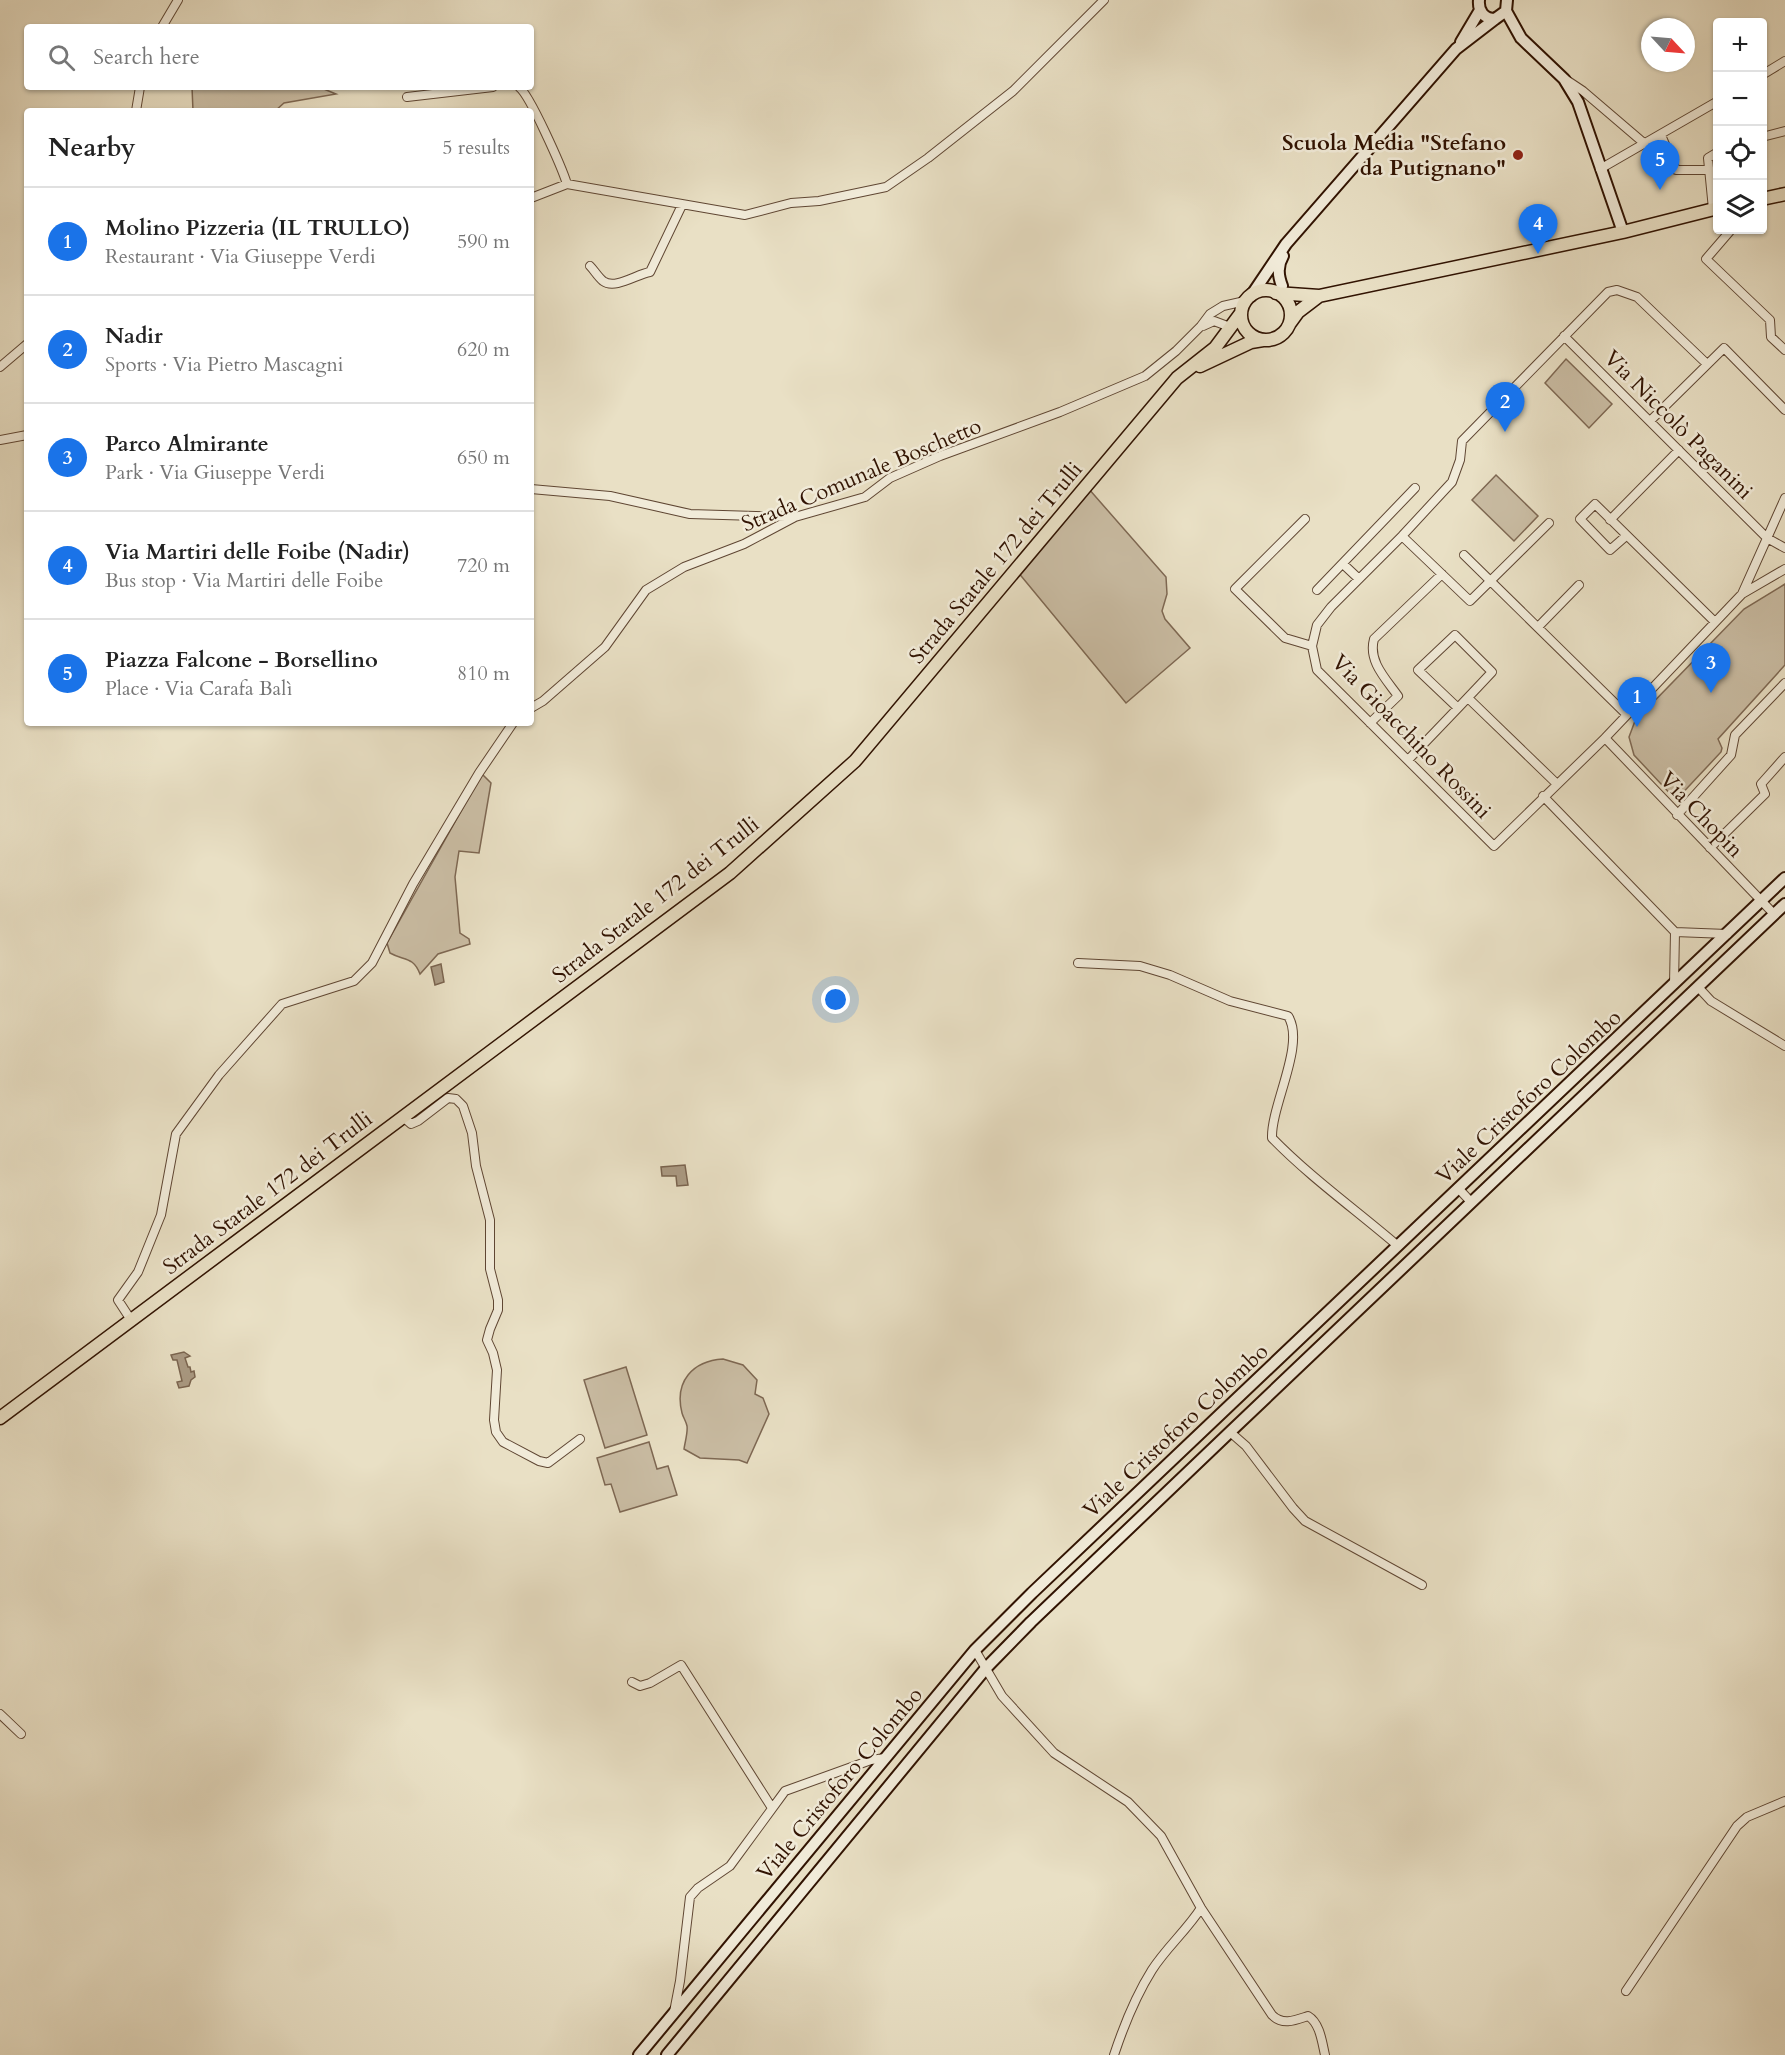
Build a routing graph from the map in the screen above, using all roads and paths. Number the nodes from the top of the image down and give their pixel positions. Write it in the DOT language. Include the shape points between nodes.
graph roads {
  1 [pos="178,0"];
  2 [pos="1104,0"];
  3 [pos="1477,4"];
  4 [pos="1507,5"];
  5 [pos="1495,19"];
  6 [pos="164,24"];
  7 [pos="1456,49"];
  8 [pos="1785,61"];
  9 [pos="1767,72"];
  10 [pos="1564,79"];
  11 [pos="140,90"];
  12 [pos="467,90"];
  13 [pos="523,90"];
  14 [pos="407,97"];
  15 [pos="1713,104"];
  16 [pos="136,108"];
  17 [pos="532,108"];
  18 [pos="534,111"];
  19 [pos="1785,131"];
  20 [pos="1661,135"];
  21 [pos="1767,136"];
  22 [pos="1645,144"];
  23 [pos="1713,155"];
  24 [pos="1600,169"];
  25 [pos="1709,170"];
  26 [pos="567,184"];
  27 [pos="1785,194"];
  28 [pos="1713,196"];
  29 [pos="534,197"];
  30 [pos="1767,198"];
  31 [pos="682,205"];
  32 [pos="1713,210"];
  33 [pos="1623,232"];
  34 [pos="1728,234"];
  35 [pos="1292,240"];
  36 [pos="590,266"];
  37 [pos="1283,292"];
  38 [pos="1319,296"];
  39 [pos="1246,303"];
  40 [pos="1290,322"];
  41 [pos="1202,326"];
  42 [pos="1230,327"];
  43 [pos="1247,332"];
  44 [pos="1564,336"];
  45 [pos="1263,340"];
  46 [pos="24,347"];
  47 [pos="1785,350"];
  48 [pos="1707,364"];
  49 [pos="0,367"];
  50 [pos="1178,378"];
  51 [pos="1785,410"];
  52 [pos="1650,421"];
  53 [pos="24,436"];
  54 [pos="0,440"];
  55 [pos="1679,450"];
  56 [pos="1415,488"];
  57 [pos="534,489"];
  58 [pos="1785,498"];
  59 [pos="795,517"];
  60 [pos="1305,519"];
  61 [pos="1610,520"];
  62 [pos="1549,523"];
  63 [pos="1402,536"];
  64 [pos="1626,536"];
  65 [pos="1767,538"];
  66 [pos="1785,548"];
  67 [pos="1464,555"];
  68 [pos="1342,564"];
  69 [pos="1785,569"];
  70 [pos="1442,574"];
  71 [pos="1359,579"];
  72 [pos="1491,581"];
  73 [pos="1579,585"];
  74 [pos="1317,590"];
  75 [pos="1742,594"];
  76 [pos="1715,622"];
  77 [pos="1538,627"];
  78 [pos="1312,646"];
  79 [pos="1785,683"];
  80 [pos="1468,698"];
  81 [pos="534,706"];
  82 [pos="1458,708"];
  83 [pos="1627,715"];
  84 [pos="1370,723"];
  85 [pos="511,726"];
  86 [pos="1605,738"];
  87 [pos="1785,757"];
  88 [pos="1408,760"];
  89 [pos="1557,784"];
  90 [pos="1544,796"];
  91 [pos="1677,815"];
  92 [pos="1710,848"];
  93 [pos="1785,878"];
  94 [pos="1760,901"];
  95 [pos="1785,904"];
  96 [pos="1774,914"];
  97 [pos="1676,932"];
  98 [pos="1727,934"];
  99 [pos="1078,963"];
  100 [pos="1674,984"];
  101 [pos="1698,987"];
  102 [pos="1785,1046"];
  103 [pos="403,1117"];
  104 [pos="1458,1188"];
  105 [pos="1471,1202"];
  106 [pos="1398,1246"];
  107 [pos="131,1320"];
  108 [pos="0,1418"];
  109 [pos="1230,1432"];
  110 [pos="580,1438"];
  111 [pos="1422,1585"];
  112 [pos="975,1650"];
  113 [pos="987,1667"];
  114 [pos="632,1682"];
  115 [pos="0,1714"];
  116 [pos="21,1734"];
  117 [pos="885,1758"];
  118 [pos="1785,1801"];
  119 [pos="772,1808"];
  120 [pos="1201,1908"];
  121 [pos="1626,1992"];
  122 [pos="674,2014"];
  123 [pos="639,2055"];
  124 [pos="666,2055"];
  125 [pos="1114,2055"];
  126 [pos="1325,2055"];
  1 -- 6 [label="street"];
  2 -- 31 [label="street" via="1013,91 886,187 745,215"];
  3 -- 5 [label="main road" via="1486,17"];
  3 -- 7 [label="main road"];
  4 -- 5 [label="main road"];
  4 -- 10 [label="main road" via="1521,38"];
  5 -- 7 [label="main road"];
  7 -- 35 [label="main road"];
  8 -- 9 [label="street"];
  10 -- 22 [label="street"];
  10 -- 24 [label="main road" via="1578,102"];
  11 -- 16 [label="street"];
  12 -- 14 [label="street"];
  13 -- 17 [label="street"];
  15 -- 20 [label="street"];
  18 -- 26 [label="street"];
  19 -- 21 [label="street"];
  20 -- 22 [label="street"];
  20 -- 25 [label="street" via="1676,170"];
  22 -- 24 [label="street"];
  23 -- 25 [label="street" via="1708,158"];
  24 -- 33 [label="main road"];
  25 -- 28 [label="street"];
  26 -- 29 [label="street"];
  26 -- 31 [label="street"];
  27 -- 30 [label="main road"];
  31 -- 36 [label="street" via="650,272 609,284"];
  32 -- 33 [label="main road"];
  33 -- 38 [label="main road"];
  34 -- 47 [label="street" via="1706,259 1770,320 1771,337"];
  35 -- 37 [label="main road" via="1278,268"];
  35 -- 39 [label="main road"];
  37 -- 38 [label="main road"];
  37 -- 39 [label="main road" via="1263,291"];
  37 -- 40 [label="main road"];
  38 -- 40 [label="main road"];
  39 -- 41 [label="street, Strada Comunale Boschetto" via="1223,306 1210,314"];
  39 -- 42 [label="main road, Strada Statale 172 dei Trulli"];
  39 -- 43 [label="main road" via="1241,320"];
  40 -- 45 [label="main road" via="1280,336"];
  41 -- 42 [label="street" via="1214,321"];
  41 -- 59 [label="street, Strada Comunale Boschetto" via="1145,376 940,456 890,478 865,497"];
  42 -- 43 [label="main road"];
  42 -- 50 [label="main road, Strada Statale 172 dei Trulli" via="1215,348"];
  43 -- 45 [label="main road"];
  44 -- 48 [label="street" via="1608,292 1617,290 1637,297"];
  44 -- 52 [label="street, Via Niccolò Paganini"];
  44 -- 63 [label="street" via="1462,441 1452,482"];
  45 -- 50 [label="main road" via="1251,342"];
  46 -- 49 [label="street"];
  48 -- 51 [label="street" via="1724,348"];
  48 -- 52 [label="street"];
  50 -- 103 [label="main road, Strada Statale 172 dei Trulli" via="855,761 730,873"];
  52 -- 55 [label="street, Via Niccolò Paganini"];
  53 -- 54 [label="street"];
  55 -- 61 [label="street"];
  55 -- 65 [label="street, Via Niccolò Paganini"];
  56 -- 68 [label="street"];
  57 -- 59 [label="street" via="610,496 690,514"];
  58 -- 65 [label="street"];
  59 -- 81 [label="street, Strada Comunale Boschetto" via="744,544 684,567 646,590 605,647"];
  60 -- 78 [label="street" via="1235,589 1285,638"];
  61 -- 64 [label="street"];
  61 -- 64 [label="street" via="1595,504 1580,519 1610,550"];
  62 -- 72 [label="street"];
  63 -- 70 [label="street"];
  63 -- 71 [label="street"];
  64 -- 76 [label="street"];
  65 -- 66 [label="street, Via Niccolò Paganini"];
  65 -- 75 [label="street"];
  67 -- 72 [label="street"];
  68 -- 71 [label="street"];
  68 -- 74 [label="street"];
  69 -- 75 [label="street"];
  70 -- 72 [label="street" via="1470,601"];
  70 -- 84 [label="street" via="1374,639 1371,651 1376,663 1398,696"];
  71 -- 78 [label="street" via="1317,625"];
  72 -- 77 [label="street"];
  73 -- 77 [label="street"];
  75 -- 76 [label="street"];
  76 -- 83 [label="street"];
  77 -- 83 [label="street"];
  78 -- 84 [label="street, Via Gioacchino Rossini" via="1317,670"];
  79 -- 91 [label="street" via="1735,735 1731,755"];
  80 -- 82 [label="street"];
  80 -- 82 [label="street" via="1492,672 1455,634 1418,670"];
  80 -- 89 [label="street"];
  82 -- 88 [label="street"];
  83 -- 86 [label="street"];
  84 -- 88 [label="street, Via Gioacchino Rossini"];
  85 -- 107 [label="street" via="478,773 372,963 354,981 282,1004 219,1075 176,1134 161,1215 138,1272 118,1300"];
  86 -- 89 [label="street"];
  86 -- 91 [label="street, Via Chopin"];
  87 -- 92 [label="street" via="1761,784 1765,794"];
  88 -- 90 [label="street, Via Gioacchino Rossini" via="1494,846"];
  89 -- 90 [label="street"];
  90 -- 97 [label="street"];
  91 -- 92 [label="street, Via Chopin"];
  92 -- 94 [label="street, Via Chopin"];
  93 -- 94 [label="main road, Viale Cristoforo Colombo"];
  94 -- 96 [label="street, Via Chopin"];
  94 -- 98 [label="main road, Viale Cristoforo Colombo"];
  95 -- 96 [label="main road, Viale Cristoforo Colombo"];
  96 -- 101 [label="main road, Viale Cristoforo Colombo"];
  97 -- 98 [label="street"];
  97 -- 100 [label="street"];
  98 -- 100 [label="main road, Viale Cristoforo Colombo"];
  99 -- 106 [label="street" via="1140,966 1230,1001 1288,1016 1293,1023 1290,1060 1272,1138"];
  100 -- 104 [label="main road, Viale Cristoforo Colombo"];
  101 -- 102 [label="street" via="1711,1001"];
  101 -- 105 [label="main road, Viale Cristoforo Colombo"];
  103 -- 107 [label="main road, Strada Statale 172 dei Trulli"];
  103 -- 110 [label="street" via="411,1124 448,1098 456,1099 471,1133 490,1220 490,1269 498,1300 488,1340 497,1370 496,1432 503,1442 548,1463"];
  104 -- 105 [label="street"];
  104 -- 106 [label="main road, Viale Cristoforo Colombo"];
  105 -- 109 [label="main road, Viale Cristoforo Colombo"];
  106 -- 112 [label="main road, Viale Cristoforo Colombo"];
  107 -- 108 [label="main road, Strada Statale 172 dei Trulli"];
  109 -- 111 [label="street" via="1246,1446 1305,1521"];
  109 -- 113 [label="main road, Viale Cristoforo Colombo"];
  112 -- 113 [label="street"];
  112 -- 117 [label="main road, Viale Cristoforo Colombo"];
  113 -- 120 [label="street" via="1002,1696 1054,1753 1128,1802 1161,1836"];
  113 -- 124 [label="main road, Viale Cristoforo Colombo"];
  114 -- 119 [label="street" via="639,1686 650,1683 681,1665"];
  115 -- 116 [label="street"];
  117 -- 119 [label="street" via="785,1791"];
  117 -- 122 [label="main road, Viale Cristoforo Colombo"];
  118 -- 121 [label="street" via="1737,1826"];
  119 -- 122 [label="street" via="730,1866 690,1897"];
  120 -- 125 [label="street" via="1152,1970 1130,2010"];
  120 -- 126 [label="street" via="1272,2015 1281,2021 1312,2018"];
  122 -- 123 [label="main road, Viale Cristoforo Colombo"];
}
